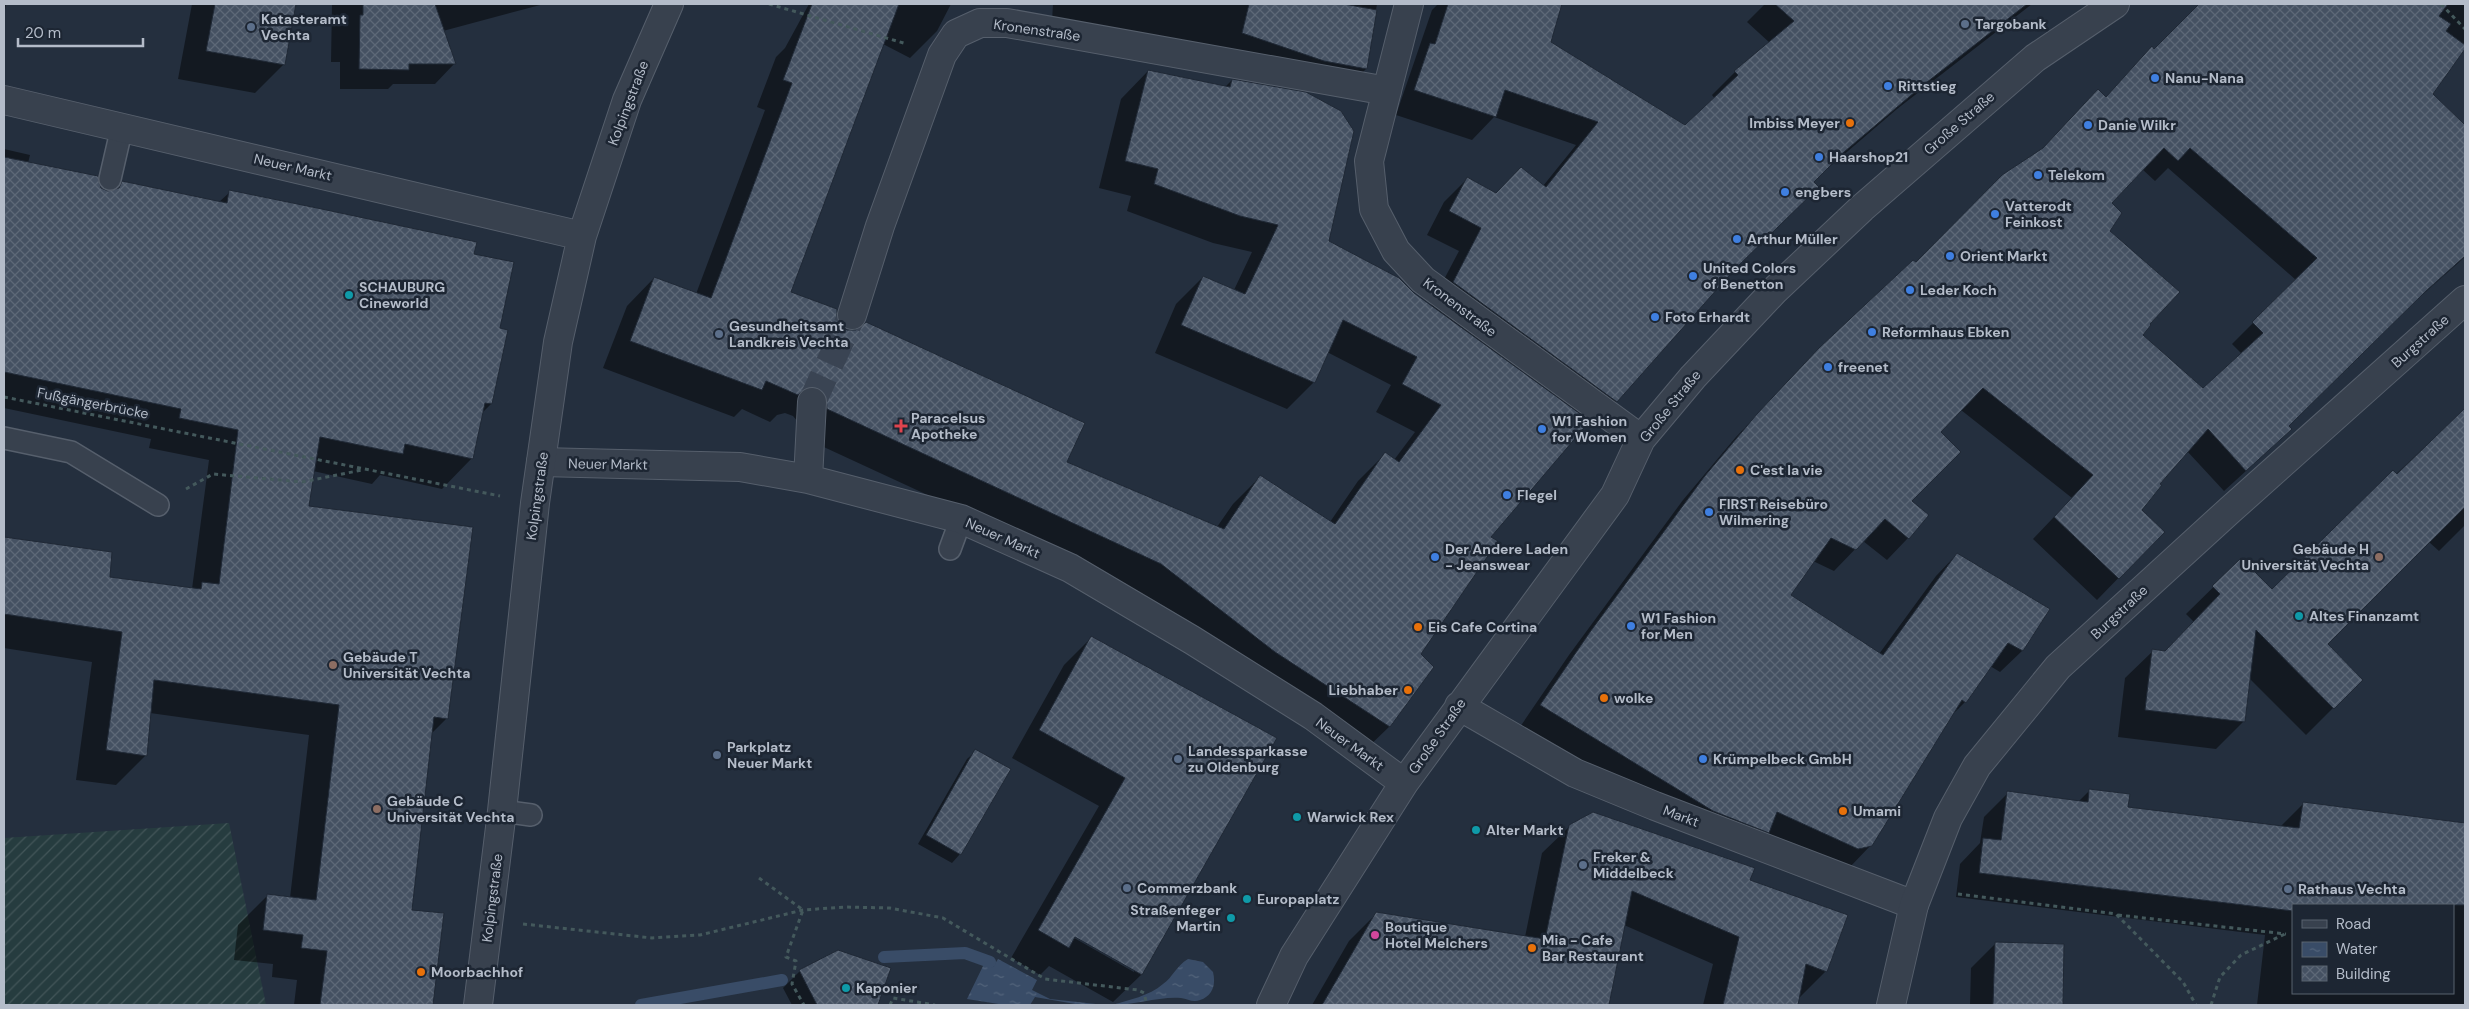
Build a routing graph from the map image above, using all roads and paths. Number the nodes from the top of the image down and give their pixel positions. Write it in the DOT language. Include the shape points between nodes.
graph roads {
  1 [pos="669,4"];
  2 [pos="768,4"];
  3 [pos="1409,4"];
  4 [pos="2441,4"];
  5 [pos="2106,6"];
  6 [pos="2465,29"];
  7 [pos="942,55"];
  8 [pos="1387,91"];
  9 [pos="4,100"];
  10 [pos="122,127"];
  11 [pos="110,179"];
  12 [pos="582,236"];
  13 [pos="2465,300"];
  14 [pos="852,315"];
  15 [pos="4,397"];
  16 [pos="812,402"];
  17 [pos="4,438"];
  18 [pos="1641,439"];
  19 [pos="541,462"];
  20 [pos="364,470"];
  21 [pos="808,479"];
  22 [pos="534,503"];
  23 [pos="158,505"];
  24 [pos="962,519"];
  25 [pos="950,549"];
  26 [pos="1458,706"];
  27 [pos="1404,783"];
  28 [pos="502,811"];
  29 [pos="531,816"];
  30 [pos="759,878"];
  31 [pos="1914,905"];
  32 [pos="803,910"];
  33 [pos="2116,914"];
  34 [pos="489,920"];
  35 [pos="478,1005"];
  36 [pos="804,1005"];
  37 [pos="890,1005"];
  38 [pos="935,1005"];
  39 [pos="1147,1005"];
  40 [pos="1271,1005"];
  41 [pos="1891,1005"];
  42 [pos="2196,1005"];
  43 [pos="2211,1005"];
  1 -- 12 [label="street, Kolpingstraße" via="626,100"];
  2 -- 7 [label="path"];
  3 -- 8 [label="street, Kronenstraße"];
  4 -- 6 [label="path"];
  5 -- 18 [label="street, Große Straße" via="2035,58 1862,208 1774,290"];
  7 -- 8 [label="street, Kronenstraße" via="956,34 980,23 1007,23"];
  7 -- 14 [label="street, Kronenstraße" via="880,226"];
  8 -- 18 [label="street, Kronenstraße" via="1369,161 1374,209 1396,251 1423,280"];
  9 -- 10 [label="street, Neuer Markt"];
  10 -- 11 [label="lane"];
  10 -- 12 [label="street, Neuer Markt"];
  12 -- 19 [label="street, Kolpingstraße" via="558,342"];
  13 -- 31 [label="street, Burgstraße" via="2058,667 1978,766 1948,818"];
  15 -- 20 [label="path, Fußgängerbrücke"];
  16 -- 21 [label="street"];
  17 -- 23 [label="lane" via="71,452"];
  18 -- 26 [label="street, Große Straße" via="1615,495"];
  19 -- 21 [label="street, Neuer Markt" via="740,467"];
  19 -- 22 [label="street, Kolpingstraße"];
  20 -- 22 [label="path, Fußgängerbrücke"];
  20 -- 23 [label="path" via="302,482 213,474"];
  21 -- 24 [label="street, Neuer Markt"];
  22 -- 28 [label="street, Kolpingstraße"];
  24 -- 25 [label="lane"];
  24 -- 27 [label="street, Neuer Markt" via="1070,568 1184,636 1313,716"];
  26 -- 27 [label="street, Große Straße"];
  26 -- 31 [label="street, Markt" via="1584,776"];
  27 -- 40 [label="street, Große Straße" via="1294,956"];
  28 -- 29 [label="lane"];
  28 -- 34 [label="street, Kolpingstraße"];
  30 -- 32 [label="path"];
  31 -- 33 [label="path" via="1957,894"];
  31 -- 41 [label="street, Burgstraße"];
  32 -- 34 [label="path" via="700,934 652,938"];
  32 -- 36 [label="path" via="786,957 796,961 792,984"];
  32 -- 39 [label="path" via="890,908 943,918 1045,979 1138,990 1144,993"];
  33 -- 42 [label="path" via="2183,982"];
  33 -- 43 [label="path" via="2286,934 2240,955 2220,977"];
  34 -- 35 [label="street, Kolpingstraße"];
  37 -- 38 [label="path" via="893,998"];
}
